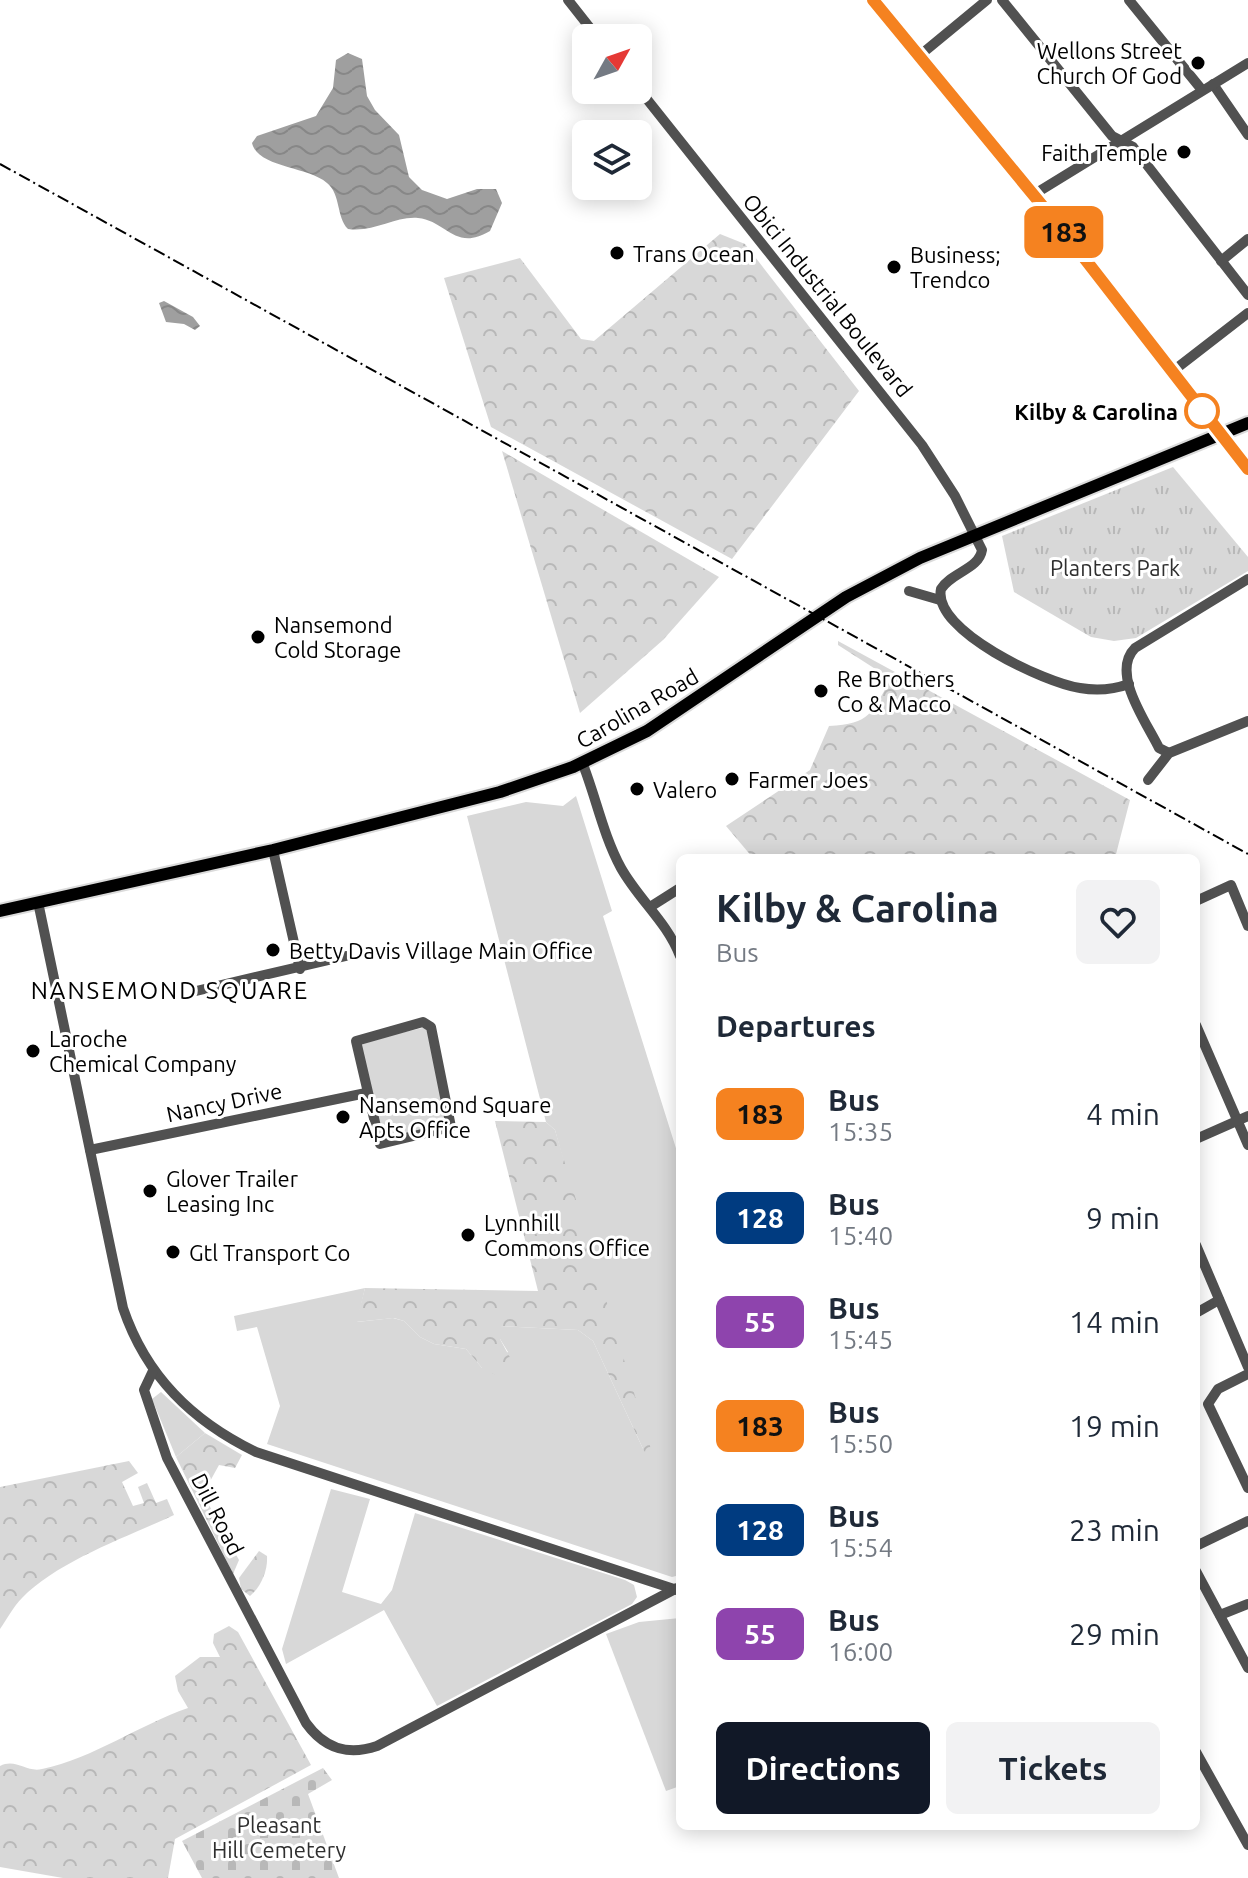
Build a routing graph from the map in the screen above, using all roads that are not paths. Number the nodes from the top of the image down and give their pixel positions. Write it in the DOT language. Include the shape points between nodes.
graph roads {
  1 [pos="568,0"];
  2 [pos="873,0"];
  3 [pos="987,0"];
  4 [pos="1002,0"];
  5 [pos="1129,0"];
  6 [pos="587,24"];
  7 [pos="919,56"];
  8 [pos="1248,63"];
  9 [pos="1233,72"];
  10 [pos="1248,77"];
  11 [pos="1213,84"];
  12 [pos="1202,90"];
  13 [pos="651,104"];
  14 [pos="1248,135"];
  15 [pos="1122,140"];
  16 [pos="1033,195"];
  17 [pos="1248,239"];
  18 [pos="1221,261"];
  19 [pos="1248,295"];
  20 [pos="1248,313"];
  21 [pos="1173,371"];
  22 [pos="1248,423"];
  23 [pos="1220,435"];
  24 [pos="1248,469"];
  25 [pos="974,534"];
  26 [pos="1248,579"];
  27 [pos="909,591"];
  28 [pos="940,600"];
  29 [pos="1129,684"];
  30 [pos="1248,721"];
  31 [pos="1169,753"];
  32 [pos="582,762"];
  33 [pos="1148,780"];
  34 [pos="273,850"];
  35 [pos="676,891"];
  36 [pos="1200,899"];
  37 [pos="38,902"];
  38 [pos="650,907"];
  39 [pos="0,911"];
  40 [pos="1248,926"];
  41 [pos="676,947"];
  42 [pos="346,956"];
  43 [pos="300,969"];
  44 [pos="196,991"];
  45 [pos="1200,1033"];
  46 [pos="366,1093"];
  47 [pos="1243,1118"];
  48 [pos="1200,1137"];
  49 [pos="1248,1145"];
  50 [pos="90,1150"];
  51 [pos="1200,1255"];
  52 [pos="1219,1300"];
  53 [pos="1200,1311"];
  54 [pos="1248,1367"];
  55 [pos="153,1371"];
  56 [pos="1248,1374"];
  57 [pos="1248,1488"];
  58 [pos="1248,1521"];
  59 [pos="1200,1544"];
  60 [pos="1200,1578"];
  61 [pos="676,1588"];
  62 [pos="676,1590"];
  63 [pos="1248,1604"];
  64 [pos="1220,1615"];
  65 [pos="1248,1668"];
  66 [pos="1200,1759"];
  67 [pos="1248,1845"];
  1 -- 6 [label="street"];
  2 -- 7 [label="street"];
  3 -- 7 [label="street"];
  4 -- 15 [label="street" via="1112,136"];
  5 -- 12 [label="street"];
  7 -- 16 [label="street"];
  8 -- 9 [label="street"];
  9 -- 10 [label="street"];
  9 -- 11 [label="street"];
  11 -- 12 [label="street"];
  11 -- 14 [label="street"];
  12 -- 15 [label="street"];
  13 -- 25 [label="street, Obici Industrial Boulevard" via="922,445"];
  15 -- 16 [label="street"];
  15 -- 18 [label="street" via="1133,147"];
  16 -- 21 [label="street"];
  17 -- 18 [label="street"];
  18 -- 19 [label="street"];
  20 -- 21 [label="street"];
  21 -- 23 [label="street"];
  22 -- 23 [label="main road, Carolina Road"];
  23 -- 24 [label="street"];
  23 -- 25 [label="main road, Carolina Road"];
  25 -- 28 [label="street" via="982,550 980,560 945,582"];
  25 -- 32 [label="main road, Carolina Road" via="846,597 673,715"];
  26 -- 29 [label="street" via="1143,643 1126,659"];
  27 -- 28 [label="street"];
  28 -- 29 [label="street" via="970,635 1029,672 1088,689"];
  29 -- 31 [label="street" via="1159,748"];
  30 -- 31 [label="street"];
  31 -- 33 [label="street"];
  32 -- 34 [label="main road, Carolina Road" via="500,792"];
  32 -- 38 [label="street" via="614,854"];
  34 -- 37 [label="main road, Carolina Road"];
  34 -- 43 [label="street"];
  35 -- 38 [label="street"];
  36 -- 40 [label="street" via="1231,885"];
  37 -- 39 [label="main road, Carolina Road"];
  37 -- 50 [label="street"];
  38 -- 41 [label="street"];
  42 -- 43 [label="street"];
  43 -- 44 [label="street"];
  45 -- 47 [label="street"];
  46 -- 46 [label="street" via="380,1144 451,1127 430,1025 423,1022 356,1041"];
  46 -- 50 [label="street, Nancy Drive"];
  47 -- 48 [label="street"];
  47 -- 49 [label="street"];
  50 -- 55 [label="street" via="123,1308"];
  51 -- 52 [label="street"];
  52 -- 53 [label="street"];
  52 -- 54 [label="street"];
  55 -- 61 [label="street" via="197,1418 256,1452"];
  55 -- 62 [label="street, Dill Road" via="144,1390 146,1403 184,1494 306,1723 334,1748 356,1751 377,1746"];
  56 -- 57 [label="street" via="1209,1399 1209,1410"];
  58 -- 59 [label="street"];
  60 -- 64 [label="street"];
  63 -- 64 [label="street"];
  64 -- 65 [label="street"];
  66 -- 67 [label="street"];
}
